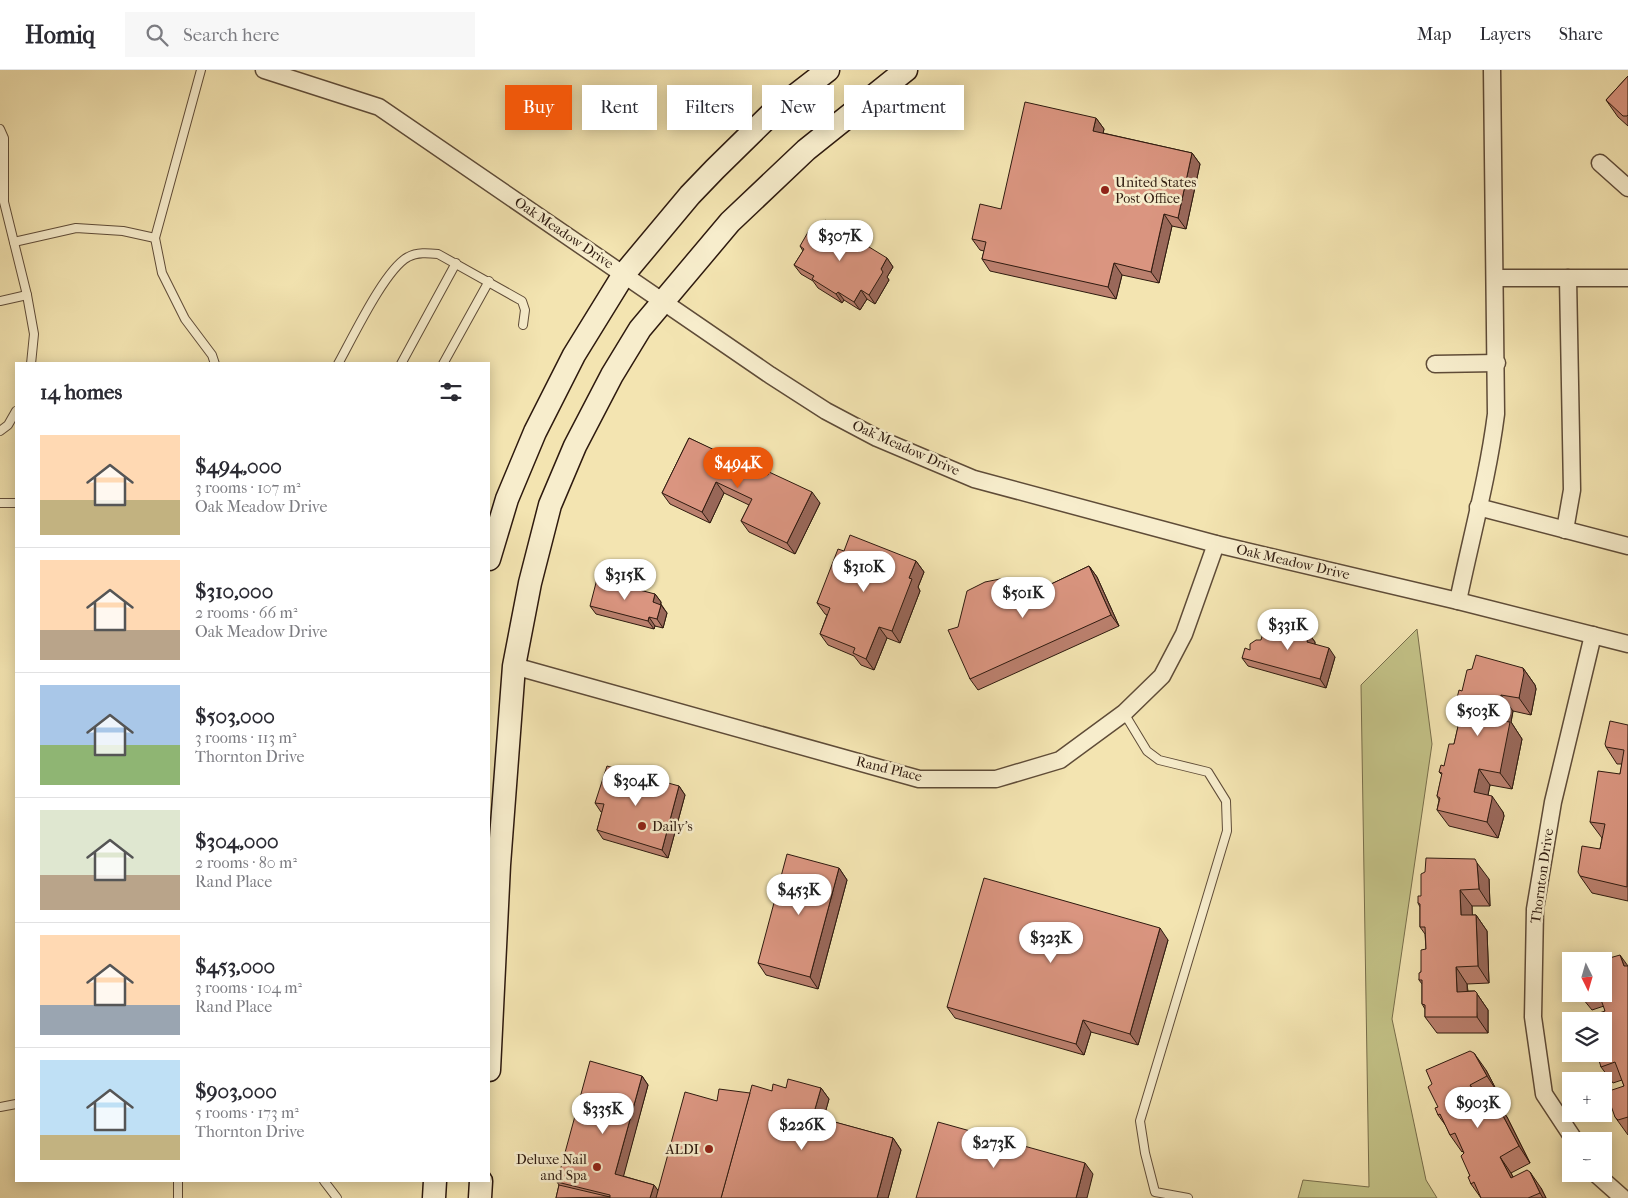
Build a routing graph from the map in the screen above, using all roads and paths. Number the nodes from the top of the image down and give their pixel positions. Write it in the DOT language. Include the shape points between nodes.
graph roads {
  1 [pos="201,70"];
  2 [pos="264,70"];
  3 [pos="828,70"];
  4 [pos="906,70"];
  5 [pos="1492,70"];
  6 [pos="0,129"];
  7 [pos="1600,163"];
  8 [pos="1628,188"];
  9 [pos="2,202"];
  10 [pos="154,238"];
  11 [pos="14,242"];
  12 [pos="456,263"];
  13 [pos="624,274"];
  14 [pos="1495,278"];
  15 [pos="1568,278"];
  16 [pos="1628,278"];
  17 [pos="489,281"];
  18 [pos="27,296"];
  19 [pos="0,301"];
  20 [pos="662,301"];
  21 [pos="523,325"];
  22 [pos="31,362"];
  23 [pos="214,362"];
  24 [pos="339,362"];
  25 [pos="402,362"];
  26 [pos="444,362"];
  27 [pos="1497,363"];
  28 [pos="1434,364"];
  29 [pos="15,413"];
  30 [pos="0,431"];
  31 [pos="0,503"];
  32 [pos="15,503"];
  33 [pos="1478,507"];
  34 [pos="1565,530"];
  35 [pos="1216,544"];
  36 [pos="1628,546"];
  37 [pos="490,556"];
  38 [pos="1458,601"];
  39 [pos="1593,635"];
  40 [pos="1628,644"];
  41 [pos="514,666"];
  42 [pos="1124,713"];
  43 [pos="490,1050"];
  44 [pos="15,1104"];
  45 [pos="0,1107"];
  46 [pos="1569,1132"];
  47 [pos="178,1182"];
  48 [pos="325,1182"];
  49 [pos="435,1182"];
  50 [pos="482,1182"];
  51 [pos="1605,1182"];
  52 [pos="178,1198"];
  53 [pos="337,1198"];
  54 [pos="434,1198"];
  55 [pos="480,1198"];
  56 [pos="1188,1198"];
  57 [pos="1623,1198"];
  1 -- 10 [label="lane"];
  2 -- 13 [label="street, Oak Meadow Drive" via="380,107"];
  3 -- 13 [label="main road" via="770,115 715,169 690,194"];
  4 -- 20 [label="main road" via="806,150 730,222"];
  5 -- 14 [label="street"];
  6 -- 9 [label="lane" via="4,138"];
  7 -- 8 [label="street"];
  9 -- 11 [label="lane"];
  10 -- 11 [label="lane" via="123,231 76,228"];
  10 -- 23 [label="lane" via="162,273"];
  11 -- 18 [label="lane"];
  12 -- 17 [label="lane"];
  12 -- 24 [label="lane" via="438,254 424,252 408,256 388,276"];
  12 -- 25 [label="lane"];
  13 -- 20 [label="street, Oak Meadow Drive"];
  13 -- 37 [label="main road" via="574,355 535,432 507,499"];
  14 -- 15 [label="street"];
  14 -- 27 [label="street"];
  15 -- 16 [label="street"];
  15 -- 34 [label="street" via="1572,490"];
  17 -- 21 [label="lane" via="522,301 525,310"];
  17 -- 26 [label="lane"];
  18 -- 19 [label="lane"];
  18 -- 22 [label="lane" via="34,334"];
  20 -- 35 [label="street, Oak Meadow Drive" via="826,411 881,440 974,479"];
  20 -- 41 [label="main road" via="640,329 612,375 575,446 553,498 530,583"];
  27 -- 28 [label="street"];
  27 -- 33 [label="street" via="1491,452"];
  29 -- 30 [label="lane" via="8,426"];
  31 -- 32 [label="lane"];
  33 -- 34 [label="street"];
  33 -- 38 [label="street"];
  34 -- 36 [label="street"];
  35 -- 38 [label="street, Oak Meadow Drive"];
  35 -- 42 [label="street, Rand Place" via="1184,634 1162,676"];
  38 -- 39 [label="street, Oak Meadow Drive"];
  39 -- 40 [label="street, Oak Meadow Drive"];
  39 -- 46 [label="street, Thornton Drive" via="1553,802 1535,909 1533,1017 1544,1094"];
  41 -- 42 [label="street, Rand Place" via="919,779 996,779 1060,760"];
  41 -- 43 [label="main road" via="499,865"];
  42 -- 56 [label="lane" via="1147,751 1159,760 1208,772 1226,802 1227,831 1140,1121 1155,1192"];
  44 -- 45 [label="lane"];
  47 -- 52 [label="lane"];
  48 -- 53 [label="lane"];
  49 -- 54 [label="main road"];
  50 -- 55 [label="main road"];
  51 -- 57 [label="street"];
}
